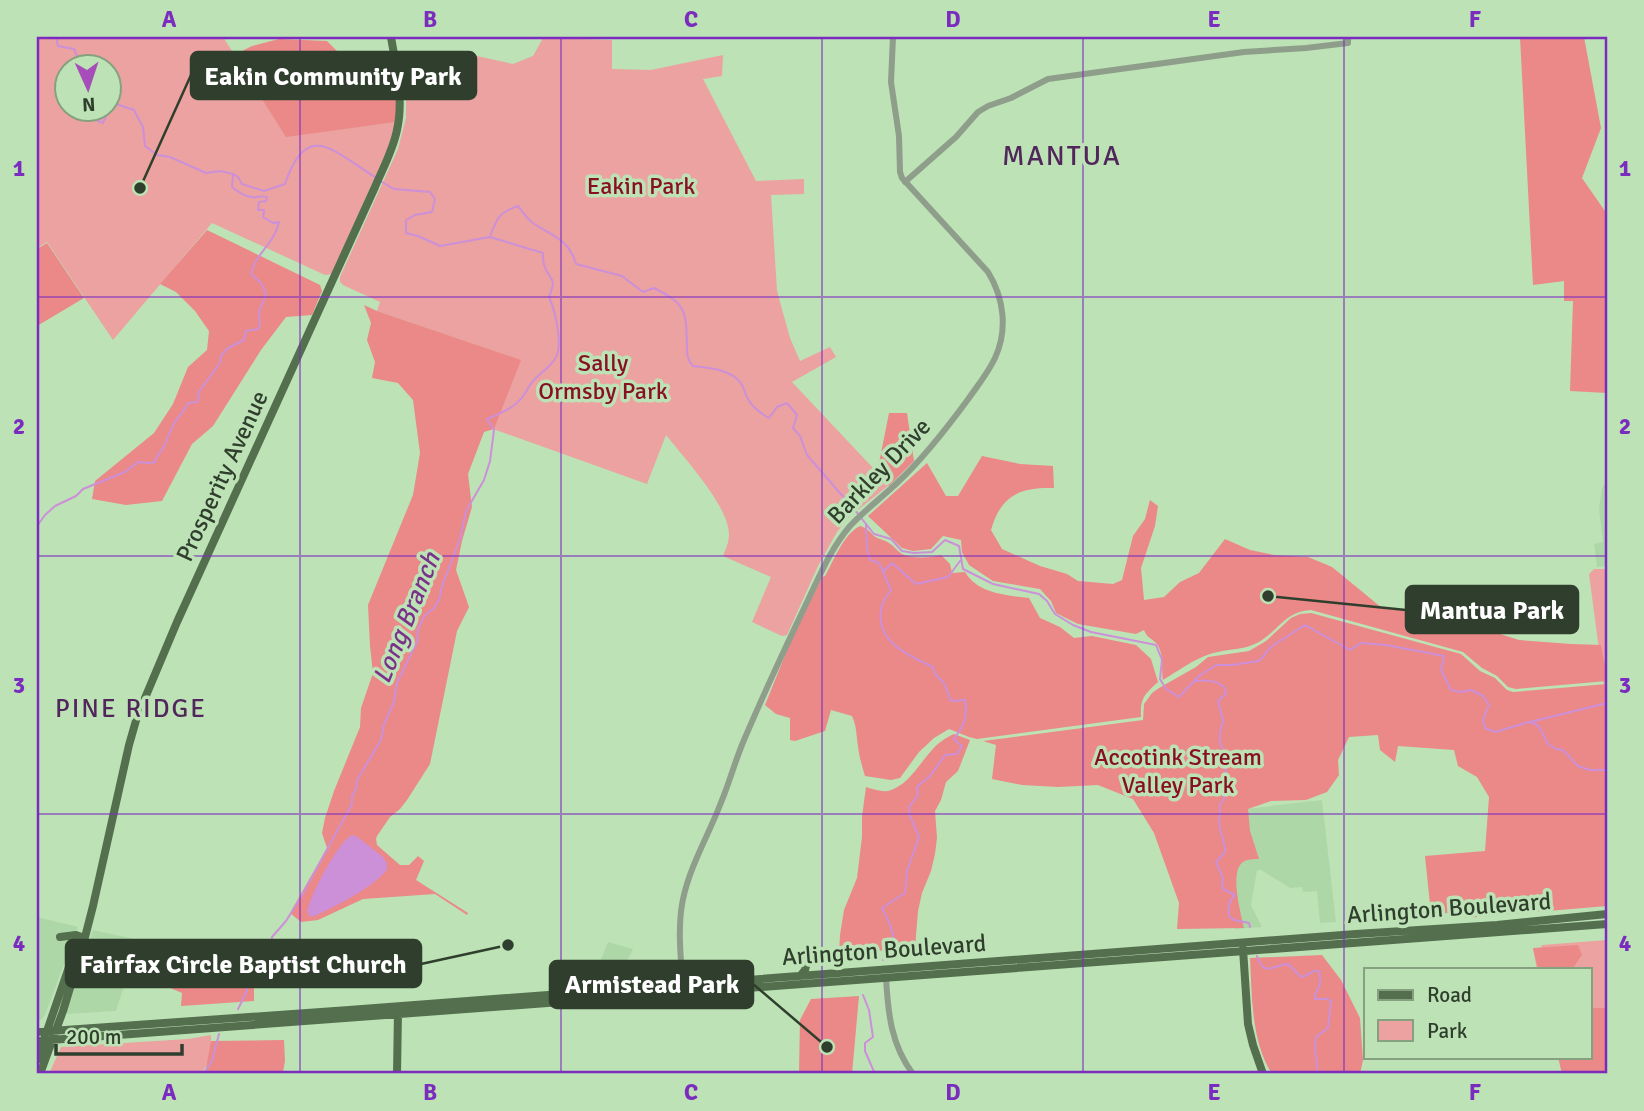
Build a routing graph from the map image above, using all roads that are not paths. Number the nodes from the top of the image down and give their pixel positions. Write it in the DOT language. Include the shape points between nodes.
graph roads {
  1 [pos="391,37"];
  2 [pos="893,37"];
  3 [pos="1348,40"];
  4 [pos="905,182"];
  5 [pos="1607,914"];
  6 [pos="1607,924"];
  7 [pos="84,938"];
  8 [pos="1243,947"];
  9 [pos="75,953"];
  10 [pos="807,962"];
  11 [pos="800,976"];
  12 [pos="886,978"];
  13 [pos="683,989"];
  14 [pos="59,1010"];
  15 [pos="398,1010"];
  16 [pos="86,1028"];
  17 [pos="37,1029"];
  18 [pos="51,1031"];
  19 [pos="44,1040"];
  20 [pos="37,1060"];
  21 [pos="1262,1071"];
  22 [pos="40,1074"];
  23 [pos="397,1074"];
  24 [pos="913,1074"];
  25 [pos="1269,1074"];
  1 -- 7 [label="main road, Prosperity Avenue" via="400,96 394,140 146,695 129,745"];
  2 -- 4 [label="street" via="891,82 900,172"];
  3 -- 4 [label="street" via="1048,79 978,112"];
  4 -- 13 [label="street, Barkley Drive" via="994,281 1003,312 998,350 943,433 853,523 830,556 790,637 689,877 680,919"];
  5 -- 8 [label="main road, Arlington Boulevard"];
  6 -- 8 [label="main road, Arlington Boulevard"];
  7 -- 9 [label="main road, Prosperity Avenue"];
  7 -- 9 [label="main road" via="60,937 70,942"];
  7 -- 14 [label="main road, Prosperity Avenue"];
  8 -- 11 [label="main road, Arlington Boulevard"];
  8 -- 12 [label="main road, Arlington Boulevard"];
  8 -- 21 [label="main road" via="1250,1035"];
  9 -- 14 [label="main road, Prosperity Avenue"];
  10 -- 11 [label="main road"];
  11 -- 13 [label="main road, Arlington Boulevard"];
  12 -- 13 [label="main road, Arlington Boulevard"];
  12 -- 24 [label="street" via="892,1032"];
  13 -- 15 [label="main road, Arlington Boulevard"];
  14 -- 16 [label="main road" via="68,1024"];
  14 -- 17 [label="main road"];
  14 -- 18 [label="main road, Prosperity Avenue"];
  15 -- 16 [label="main road, Arlington Boulevard"];
  15 -- 19 [label="main road, Arlington Boulevard"];
  15 -- 23 [label="main road"];
  16 -- 18 [label="main road, Arlington Boulevard"];
  17 -- 18 [label="main road, Arlington Boulevard"];
  18 -- 19 [label="main road, Prosperity Avenue"];
  19 -- 20 [label="main road, Prosperity Avenue"];
  19 -- 22 [label="main road, Prosperity Avenue"];
  21 -- 25 [label="main road"];
}
